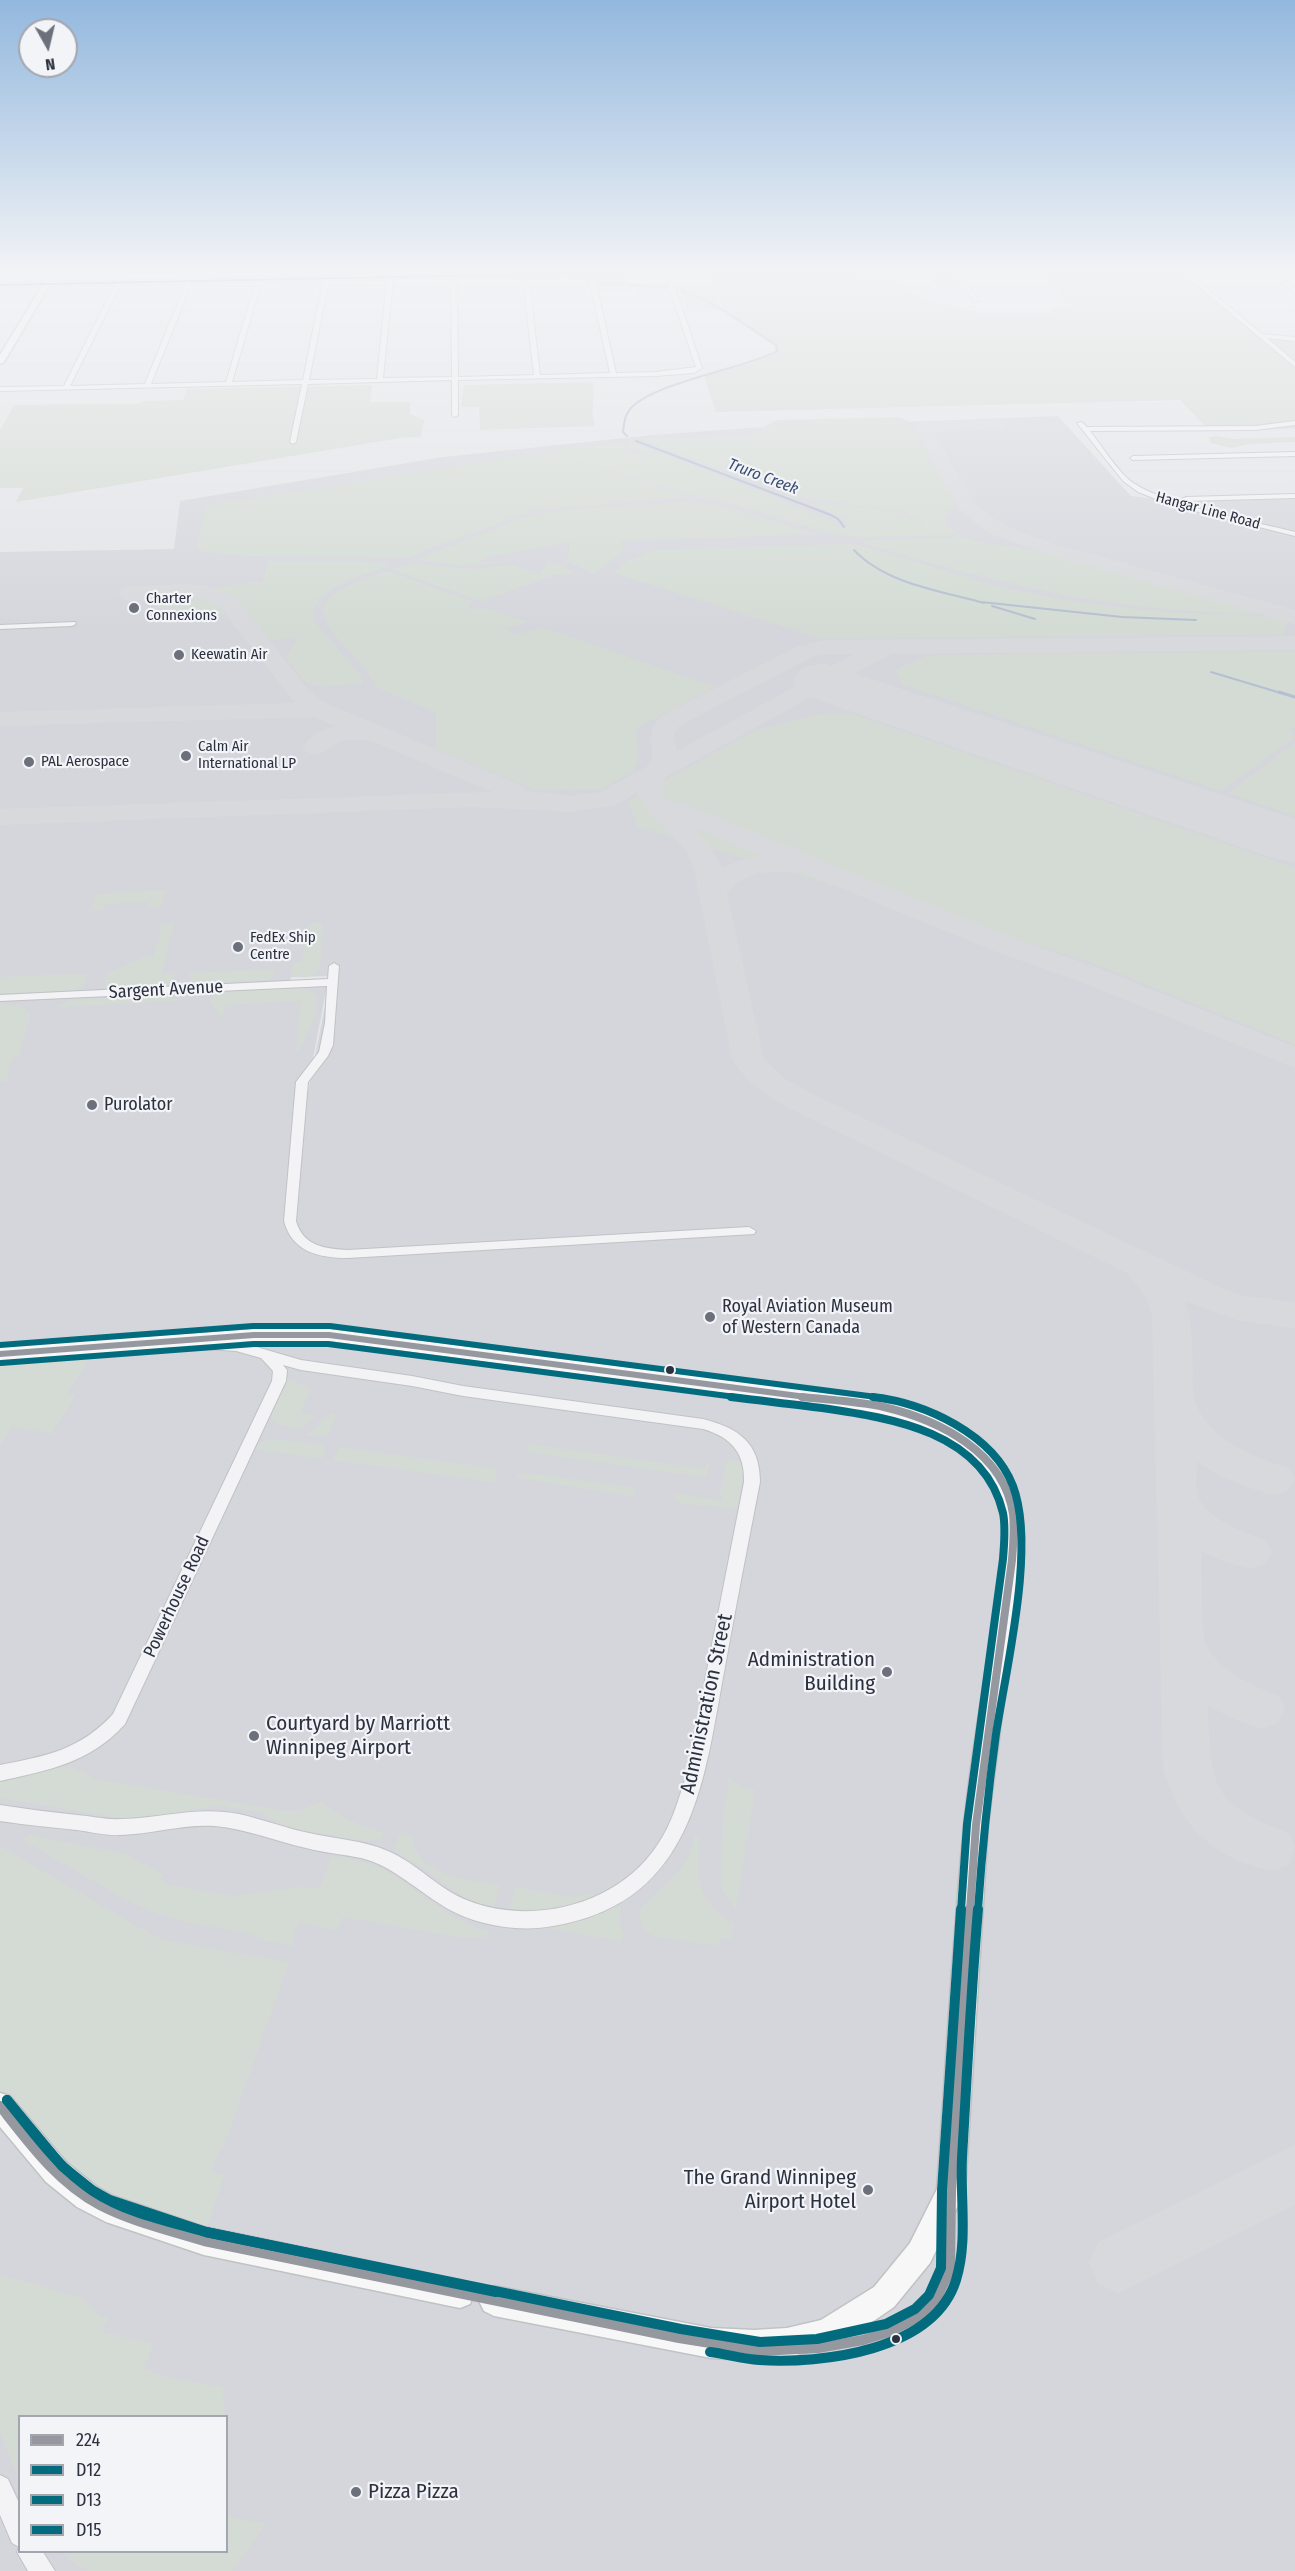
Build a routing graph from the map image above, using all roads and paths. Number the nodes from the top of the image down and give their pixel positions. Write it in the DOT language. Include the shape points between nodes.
graph roads {
  1 [pos="33,390"];
  2 [pos="303,390"];
  3 [pos="454,390"];
  4 [pos="0,391"];
  5 [pos="455,415"];
  6 [pos="1295,423"];
  7 [pos="293,442"];
  8 [pos="1295,454"];
  9 [pos="1132,458"];
  10 [pos="1295,496"];
  11 [pos="1186,499"];
  12 [pos="1295,534"];
  13 [pos="72,624"];
  14 [pos="0,627"];
  15 [pos="334,966"];
  16 [pos="333,982"];
  17 [pos="0,999"];
  18 [pos="749,1231"];
  19 [pos="164,1343"];
  20 [pos="0,1354"];
  21 [pos="267,1357"];
  22 [pos="0,1773"];
  23 [pos="2,1814"];
  24 [pos="0,2106"];
  25 [pos="460,2294"];
  26 [pos="494,2301"];
  27 [pos="0,2487"];
  28 [pos="18,2530"];
  29 [pos="30,2553"];
  30 [pos="43,2571"];
  1 -- 4 [label="street"];
  2 -- 7 [label="street"];
  3 -- 5 [label="street"];
  6 -- 12 [label="street, Hangar Line Road" via="1244,428 1082,426 1125,480 1145,493"];
  8 -- 9 [label="street"];
  10 -- 11 [label="street"];
  13 -- 14 [label="street"];
  15 -- 16 [label="street"];
  16 -- 17 [label="street, Sargent Avenue"];
  16 -- 18 [label="street" via="326,1050 302,1082 290,1221 297,1239 308,1248 348,1254"];
  19 -- 20 [label="main road"];
  19 -- 21 [label="street, Administration Street" via="236,1346"];
  19 -- 26 [label="main road" via="271,1334 328,1335 882,1407 926,1419 962,1439 988,1462 1006,1491 1013,1521 1012,1560 976,1825 951,2191 920,2253 884,2296 866,2310 826,2333 787,2343 711,2343"];
  21 -- 22 [label="street, Powerhouse Road" via="280,1370 279,1381 119,1719 100,1739 74,1755"];
  21 -- 23 [label="street, Administration Street" via="463,1391 714,1426 745,1446 752,1460 752,1482 695,1777 672,1838 644,1874 606,1900 562,1916 521,1920 466,1908 397,1863 376,1854 266,1828 201,1818 108,1827"];
  24 -- 25 [label="main road" via="56,2172 106,2208 204,2241"];
  27 -- 28 [label="street"];
  29 -- 30 [label="street"];
}
